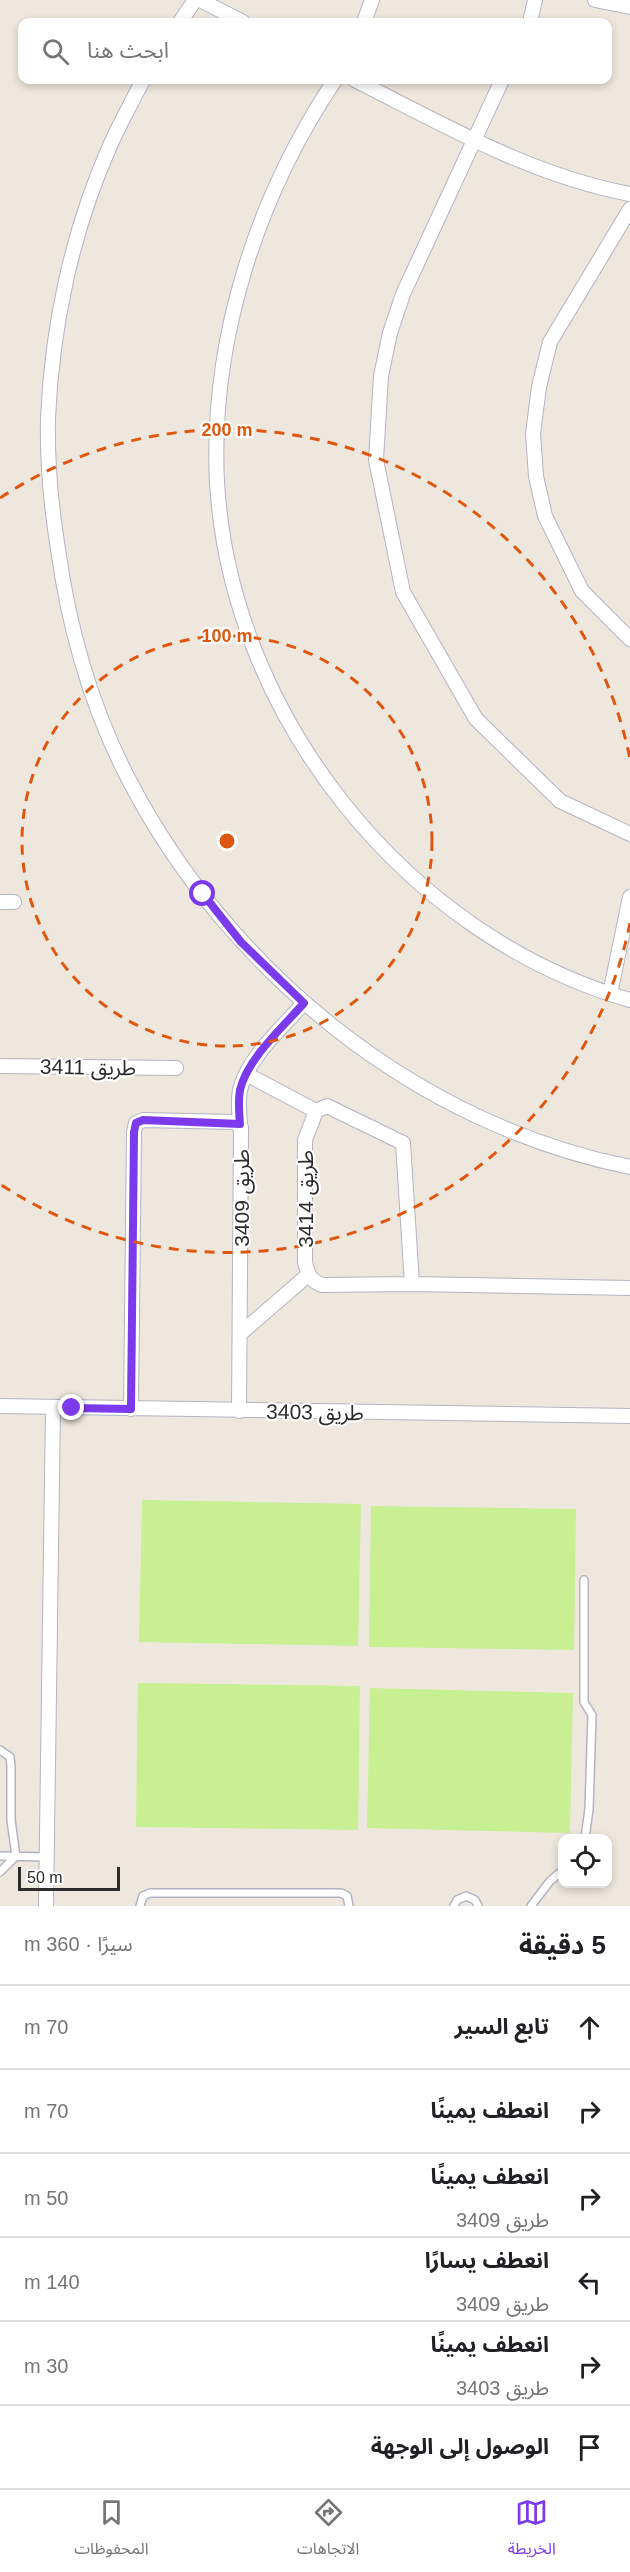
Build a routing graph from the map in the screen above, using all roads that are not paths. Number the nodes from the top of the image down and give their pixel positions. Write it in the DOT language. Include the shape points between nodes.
graph roads {
  1 [pos="197,0"];
  2 [pos="372,0"];
  3 [pos="535,0"];
  4 [pos="595,0"];
  5 [pos="630,8"];
  6 [pos="183,18"];
  7 [pos="235,18"];
  8 [pos="365,18"];
  9 [pos="531,18"];
  10 [pos="141,84"];
  11 [pos="332,84"];
  12 [pos="363,84"];
  13 [pos="500,84"];
  14 [pos="472,140"];
  15 [pos="630,194"];
  16 [pos="630,209"];
  17 [pos="630,639"];
  18 [pos="630,834"];
  19 [pos="630,897"];
  20 [pos="628,913"];
  21 [pos="610,994"];
  22 [pos="630,1000"];
  23 [pos="304,1003"];
  24 [pos="0,1066"];
  25 [pos="176,1068"];
  26 [pos="246,1074"];
  27 [pos="316,1111"];
  28 [pos="240,1124"];
  29 [pos="630,1167"];
  30 [pos="308,1275"];
  31 [pos="412,1284"];
  32 [pos="630,1288"];
  33 [pos="241,1333"];
  34 [pos="0,1406"];
  35 [pos="53,1407"];
  36 [pos="131,1409"];
  37 [pos="239,1411"];
  38 [pos="630,1416"];
  39 [pos="584,1580"];
  40 [pos="0,1750"];
  41 [pos="0,1787"];
  42 [pos="10,1787"];
  43 [pos="0,1820"];
  44 [pos="11,1820"];
  45 [pos="586,1834"];
  46 [pos="0,1856"];
  47 [pos="16,1856"];
  48 [pos="47,1857"];
  49 [pos="0,1872"];
  50 [pos="558,1875"];
  51 [pos="46,1906"];
  52 [pos="140,1906"];
  53 [pos="350,1906"];
  54 [pos="454,1906"];
  55 [pos="478,1906"];
  56 [pos="531,1906"];
  1 -- 6 [label="street"];
  1 -- 7 [label="street"];
  2 -- 8 [label="street"];
  3 -- 9 [label="street"];
  4 -- 5 [label="street"];
  10 -- 23 [label="street" via="109,148 80,227 59,315 48,418 50,500 65,601 92,695 129,780 159,831 178,862 241,942"];
  11 -- 21 [label="street" via="278,181 240,284 232,319 221,382 216,449 220,511 237,597 257,652 297,736 332,789 375,842 428,891 486,934 516,953"];
  12 -- 14 [label="street"];
  13 -- 14 [label="street"];
  14 -- 15 [label="street" via="576,181"];
  14 -- 18 [label="street" via="403,294 381,376 376,460 403,592 476,719 560,801"];
  16 -- 17 [label="street" via="550,342 533,434 536,476 545,516 582,591"];
  19 -- 20 [label="street"];
  20 -- 21 [label="street"];
  21 -- 22 [label="street"];
  23 -- 26 [label="street"];
  23 -- 29 [label="street" via="368,1053 432,1093 512,1132 602,1162"];
  24 -- 25 [label="street, طريق 3411"];
  26 -- 27 [label="street"];
  26 -- 28 [label="street" via="240,1092"];
  27 -- 30 [label="street, طريق 3414" via="305,1140"];
  27 -- 31 [label="street" via="327,1106 404,1143"];
  28 -- 33 [label="street, طريق 3409"];
  28 -- 36 [label="street, طريق 3409" via="143,1120 136,1123"];
  30 -- 31 [label="street, طريق 3414" via="322,1285"];
  30 -- 33 [label="street"];
  31 -- 32 [label="street, طريق 3414"];
  33 -- 37 [label="street, طريق 3409"];
  34 -- 35 [label="street, طريق 3403"];
  35 -- 36 [label="street, طريق 3403"];
  35 -- 48 [label="street"];
  36 -- 37 [label="street, طريق 3403"];
  37 -- 38 [label="street, طريق 3403"];
  39 -- 45 [label="lane" via="584,1702 592,1715"];
  40 -- 42 [label="lane" via="10,1757"];
  41 -- 42 [label="lane"];
  42 -- 44 [label="lane"];
  43 -- 44 [label="lane"];
  44 -- 47 [label="lane"];
  46 -- 47 [label="lane"];
  47 -- 48 [label="lane"];
  47 -- 49 [label="lane"];
  48 -- 51 [label="street"];
  50 -- 56 [label="lane"];
  52 -- 53 [label="lane" via="143,1896 150,1893 341,1893 347,1896"];
  54 -- 55 [label="lane" via="466,1896"];
}
